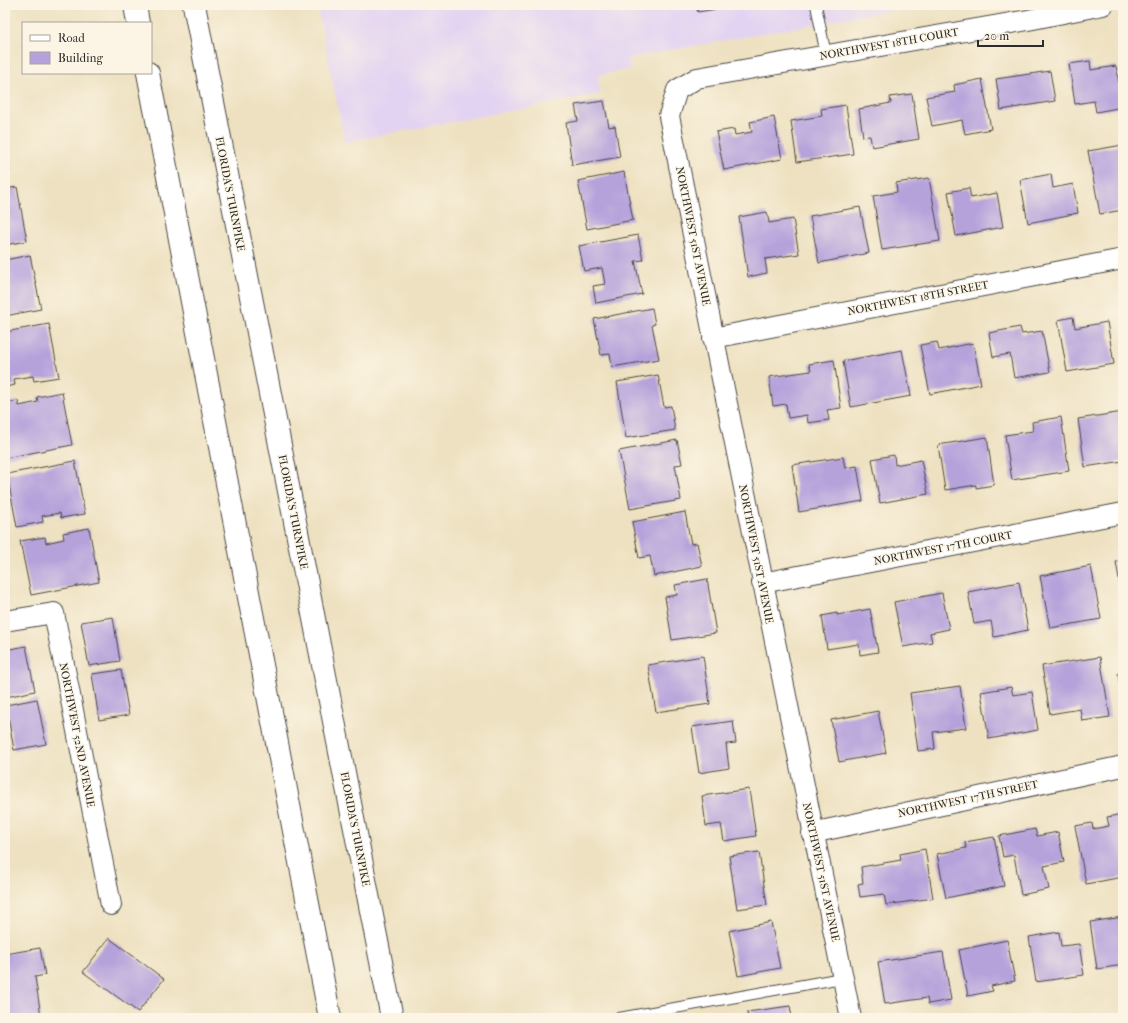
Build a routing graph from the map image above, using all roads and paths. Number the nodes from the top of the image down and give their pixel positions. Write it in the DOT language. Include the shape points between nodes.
graph roads {
  1 [pos="135,5"];
  2 [pos="194,5"];
  3 [pos="816,5"];
  4 [pos="1103,5"];
  5 [pos="138,22"];
  6 [pos="826,55"];
  7 [pos="148,74"];
  8 [pos="677,90"];
  9 [pos="1123,259"];
  10 [pos="713,338"];
  11 [pos="1123,513"];
  12 [pos="762,583"];
  13 [pos="5,621"];
  14 [pos="1123,766"];
  15 [pos="812,833"];
  16 [pos="111,905"];
  17 [pos="842,978"];
  18 [pos="330,1018"];
  19 [pos="392,1018"];
  20 [pos="619,1018"];
  21 [pos="851,1018"];
  1 -- 5 [label="highway"];
  2 -- 19 [label="highway, FLORIDA'S TURNPIKE"];
  3 -- 6 [label="lane"];
  4 -- 6 [label="street, NORTHWEST 18TH COURT"];
  6 -- 8 [label="street, NORTHWEST 18TH COURT" via="697,78"];
  7 -- 18 [label="highway"];
  8 -- 10 [label="street, NORTHWEST 51ST AVENUE" via="669,116"];
  9 -- 10 [label="street, NORTHWEST 18TH STREET"];
  10 -- 12 [label="street, NORTHWEST 51ST AVENUE"];
  11 -- 12 [label="street, NORTHWEST 17TH COURT"];
  12 -- 15 [label="street, NORTHWEST 51ST AVENUE"];
  13 -- 16 [label="street, NORTHWEST 52ND AVENUE" via="54,613"];
  14 -- 15 [label="street, NORTHWEST 17TH STREET"];
  15 -- 17 [label="street, NORTHWEST 51ST AVENUE"];
  17 -- 20 [label="lane"];
  17 -- 21 [label="street, NORTHWEST 51ST AVENUE"];
}
